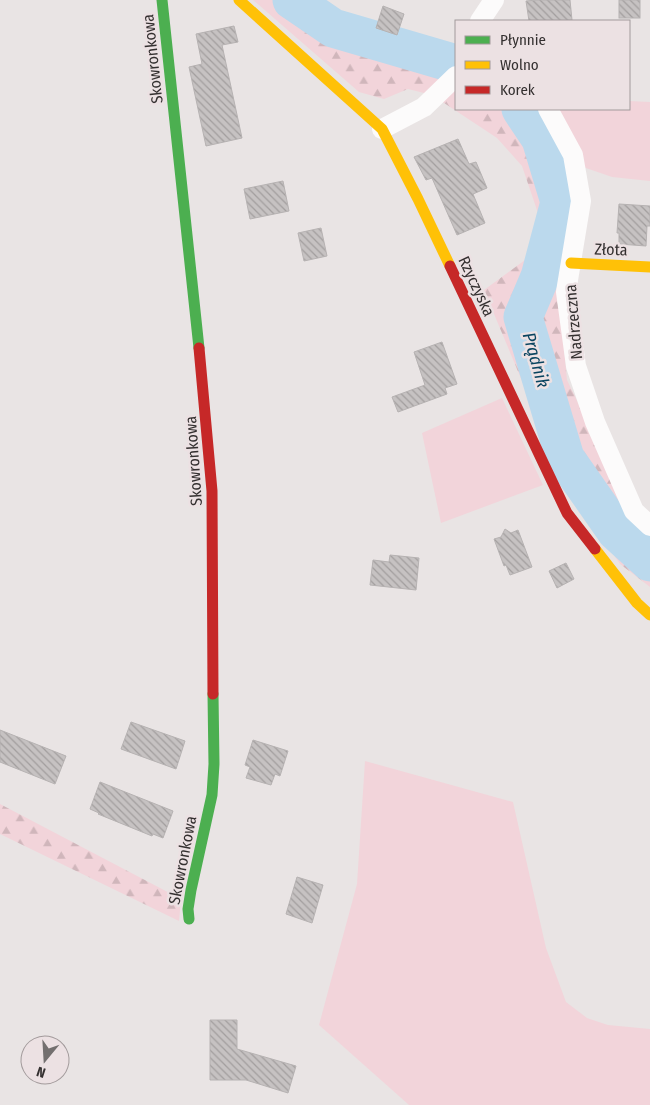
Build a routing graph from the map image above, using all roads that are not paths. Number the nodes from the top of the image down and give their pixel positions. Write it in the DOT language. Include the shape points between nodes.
graph roads {
  1 [pos="162,0"];
  2 [pos="239,0"];
  3 [pos="494,0"];
  4 [pos="481,20"];
  5 [pos="455,77"];
  6 [pos="549,110"];
  7 [pos="382,129"];
  8 [pos="571,263"];
  9 [pos="650,267"];
  10 [pos="650,526"];
  11 [pos="650,615"];
  12 [pos="189,919"];
  1 -- 12 [label="street, Skowronkowa" via="204,385 212,491 214,764 212,795 191,890"];
  2 -- 7 [label="street, Rzyczyska"];
  3 -- 4 [label="street"];
  5 -- 7 [label="street" via="424,108"];
  6 -- 8 [label="street, Nadrzeczna" via="573,155 581,201"];
  7 -- 11 [label="street, Rzyczyska" via="567,513"];
  8 -- 9 [label="street, Złota"];
  8 -- 10 [label="street, Nadrzeczna" via="566,292 576,366 595,422 634,511"];
}
